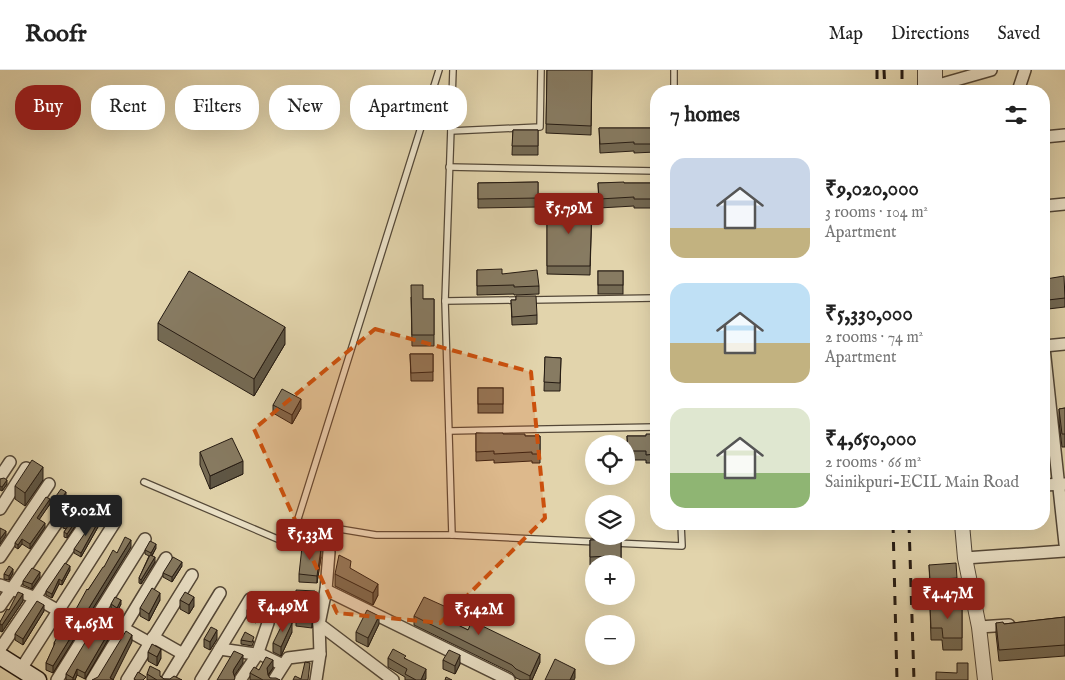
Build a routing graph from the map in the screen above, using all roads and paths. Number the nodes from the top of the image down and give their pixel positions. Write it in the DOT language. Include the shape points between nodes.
graph roads {
  1 [pos="439,70"];
  2 [pos="453,70"];
  3 [pos="541,70"];
  4 [pos="674,70"];
  5 [pos="924,70"];
  6 [pos="935,70"];
  7 [pos="990,70"];
  8 [pos="1025,70"];
  9 [pos="674,85"];
  10 [pos="930,85"];
  11 [pos="933,85"];
  12 [pos="946,85"];
  13 [pos="1020,85"];
  14 [pos="451,131"];
  15 [pos="1065,135"];
  16 [pos="1050,136"];
  17 [pos="450,167"];
  18 [pos="650,170"];
  19 [pos="1065,204"];
  20 [pos="1050,205"];
  21 [pos="650,298"];
  22 [pos="445,301"];
  23 [pos="1065,344"];
  24 [pos="1050,346"];
  25 [pos="1065,414"];
  26 [pos="1050,416"];
  27 [pos="650,427"];
  28 [pos="1050,430"];
  29 [pos="449,431"];
  30 [pos="10,462"];
  31 [pos="26,468"];
  32 [pos="0,477"];
  33 [pos="144,482"];
  34 [pos="49,484"];
  35 [pos="1062,484"];
  36 [pos="71,502"];
  37 [pos="0,509"];
  38 [pos="94,511"];
  39 [pos="115,522"];
  40 [pos="297,522"];
  41 [pos="681,530"];
  42 [pos="963,530"];
  43 [pos="452,535"];
  44 [pos="145,539"];
  45 [pos="1065,544"];
  46 [pos="1065,551"];
  47 [pos="329,552"];
  48 [pos="0,557"];
  49 [pos="166,558"];
  50 [pos="965,558"];
  51 [pos="192,575"];
  52 [pos="0,584"];
  53 [pos="12,588"];
  54 [pos="326,590"];
  55 [pos="220,593"];
  56 [pos="36,598"];
  57 [pos="250,600"];
  58 [pos="0,606"];
  59 [pos="59,611"];
  60 [pos="98,614"];
  61 [pos="268,623"];
  62 [pos="319,624"];
  63 [pos="1017,624"];
  64 [pos="979,627"];
  65 [pos="124,628"];
  66 [pos="152,640"];
  67 [pos="0,649"];
  68 [pos="220,649"];
  69 [pos="183,654"];
  70 [pos="256,654"];
  71 [pos="320,654"];
  72 [pos="0,656"];
  73 [pos="283,665"];
  74 [pos="0,668"];
  75 [pos="20,675"];
  76 [pos="38,680"];
  77 [pos="57,680"];
  78 [pos="92,680"];
  79 [pos="127,680"];
  80 [pos="167,680"];
  81 [pos="201,680"];
  82 [pos="240,680"];
  83 [pos="274,680"];
  84 [pos="316,680"];
  85 [pos="393,680"];
  86 [pos="509,680"];
  87 [pos="985,680"];
  1 -- 40 [label="lane"];
  2 -- 14 [label="lane"];
  3 -- 14 [label="lane" via="540,127"];
  4 -- 9 [label="lane"];
  5 -- 10 [label="street"];
  6 -- 11 [label="street"];
  7 -- 12 [label="street"];
  8 -- 13 [label="street"];
  14 -- 17 [label="lane"];
  15 -- 16 [label="street"];
  17 -- 18 [label="lane"];
  17 -- 22 [label="lane"];
  19 -- 20 [label="street"];
  21 -- 22 [label="lane"];
  22 -- 29 [label="lane"];
  23 -- 24 [label="street"];
  25 -- 26 [label="street"];
  27 -- 29 [label="lane"];
  28 -- 35 [label="street"];
  29 -- 43 [label="lane"];
  30 -- 32 [label="street"];
  31 -- 37 [label="street"];
  33 -- 40 [label="lane" via="287,543"];
  34 -- 48 [label="street"];
  35 -- 45 [label="street"];
  36 -- 53 [label="street"];
  38 -- 56 [label="street"];
  39 -- 59 [label="street"];
  40 -- 43 [label="lane" via="376,535"];
  41 -- 43 [label="lane" via="682,546"];
  42 -- 50 [label="street"];
  44 -- 60 [label="street"];
  46 -- 50 [label="street"];
  47 -- 54 [label="street"];
  49 -- 65 [label="street"];
  50 -- 64 [label="street"];
  51 -- 66 [label="street"];
  52 -- 53 [label="street"];
  53 -- 56 [label="street"];
  53 -- 58 [label="street"];
  54 -- 62 [label="street"];
  54 -- 86 [label="street"];
  55 -- 69 [label="street"];
  56 -- 59 [label="street"];
  56 -- 67 [label="street"];
  57 -- 68 [label="street"];
  59 -- 75 [label="street"];
  60 -- 65 [label="street"];
  60 -- 77 [label="street"];
  61 -- 70 [label="street"];
  62 -- 71 [label="street"];
  62 -- 85 [label="street"];
  63 -- 64 [label="street"];
  64 -- 87 [label="street"];
  65 -- 66 [label="street"];
  65 -- 78 [label="street"];
  66 -- 69 [label="street"];
  66 -- 79 [label="street"];
  68 -- 70 [label="street"];
  68 -- 81 [label="street"];
  69 -- 80 [label="street"];
  70 -- 73 [label="street"];
  70 -- 82 [label="street"];
  71 -- 73 [label="street" via="288,658"];
  71 -- 84 [label="street"];
  72 -- 75 [label="main road"];
  73 -- 83 [label="street"];
  74 -- 75 [label="main road"];
  75 -- 76 [label="main road"];
}
